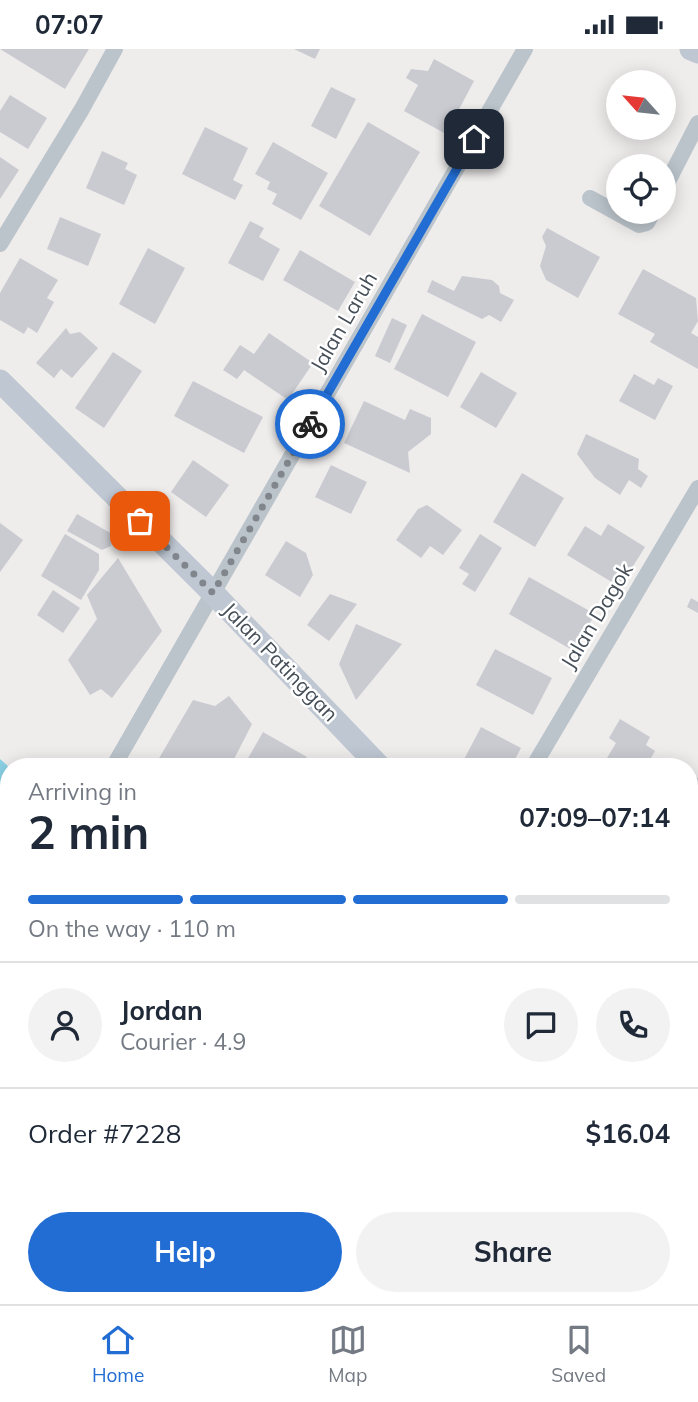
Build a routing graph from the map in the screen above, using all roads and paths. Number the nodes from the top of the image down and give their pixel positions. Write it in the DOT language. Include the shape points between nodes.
graph roads {
  1 [pos="116,49"];
  2 [pos="525,49"];
  3 [pos="691,49"];
  4 [pos="698,52"];
  5 [pos="698,123"];
  6 [pos="676,166"];
  7 [pos="590,198"];
  8 [pos="606,207"];
  9 [pos="0,243"];
  10 [pos="0,380"];
  11 [pos="698,488"];
  12 [pos="213,593"];
  13 [pos="118,758"];
  14 [pos="371,758"];
  15 [pos="538,758"];
  1 -- 9 [label="street"];
  2 -- 12 [label="street, Jalan Laruh"];
  3 -- 4 [label="main road"];
  5 -- 6 [label="street"];
  7 -- 8 [label="street"];
  10 -- 12 [label="main road, Jalan Patinggan"];
  11 -- 15 [label="street, Jalan Dagok"];
  12 -- 13 [label="street, Jalan Laruh"];
  12 -- 14 [label="main road, Jalan Patinggan"];
}
